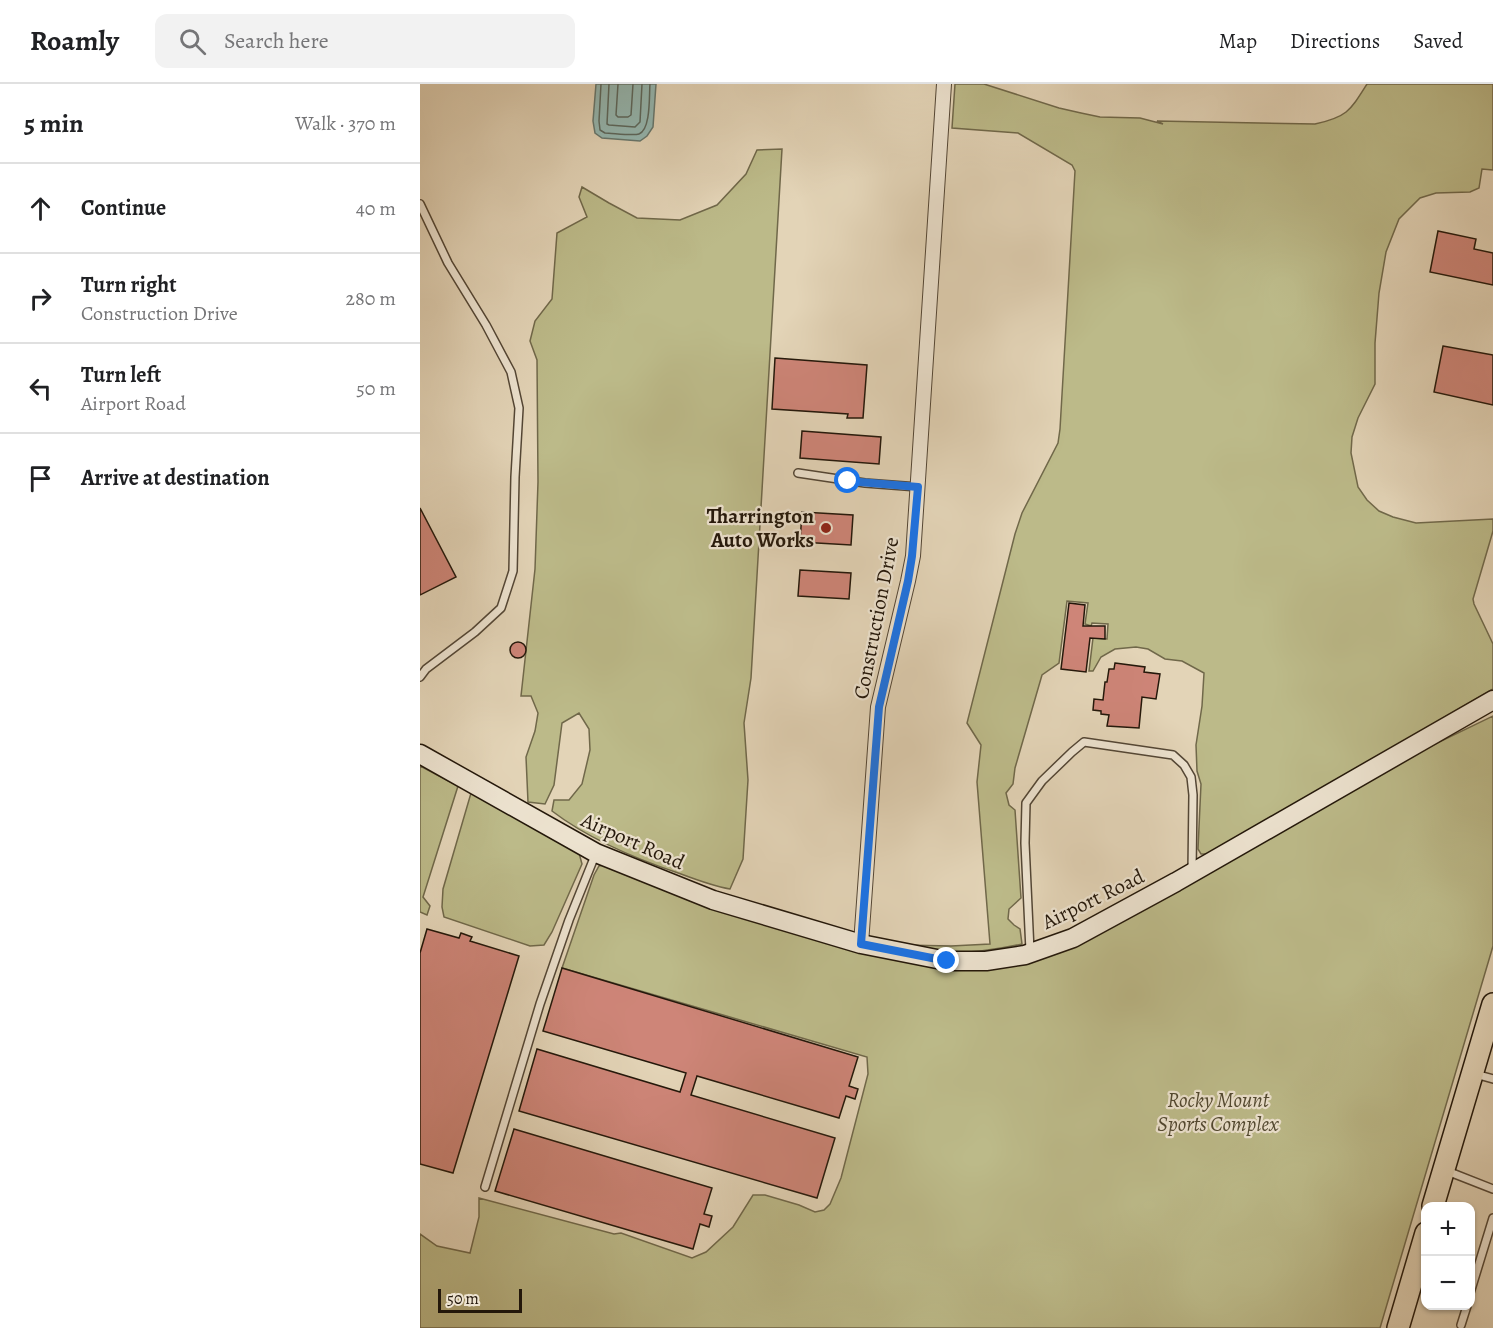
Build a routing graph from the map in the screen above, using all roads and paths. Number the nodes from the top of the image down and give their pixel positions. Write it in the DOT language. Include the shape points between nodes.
graph roads {
  1 [pos="944,84"];
  2 [pos="420,204"];
  3 [pos="798,473"];
  4 [pos="918,487"];
  5 [pos="420,677"];
  6 [pos="1493,700"];
  7 [pos="420,754"];
  8 [pos="596,853"];
  9 [pos="1192,873"];
  10 [pos="861,944"];
  11 [pos="1030,953"];
  12 [pos="1493,1004"];
  13 [pos="1472,1074"];
  14 [pos="1493,1079"];
  15 [pos="1444,1170"];
  16 [pos="485,1187"];
  17 [pos="1493,1189"];
  18 [pos="1434,1202"];
  19 [pos="1493,1218"];
  20 [pos="1421,1247"];
  21 [pos="1475,1277"];
  22 [pos="1466,1310"];
  23 [pos="1461,1325"];
  24 [pos="1398,1328"];
  1 -- 4 [label="street, Construction Drive"];
  2 -- 5 [label="lane" via="448,263 511,372 519,408 513,571 501,608"];
  3 -- 4 [label="lane"];
  4 -- 10 [label="street, Construction Drive" via="911,564 879,707"];
  6 -- 9 [label="main road, Airport Road"];
  7 -- 8 [label="main road, Airport Road"];
  8 -- 10 [label="main road, Airport Road" via="713,900"];
  8 -- 16 [label="lane" via="540,1004"];
  9 -- 11 [label="main road, Airport Road" via="1073,938"];
  9 -- 11 [label="lane" via="1193,795 1191,777 1184,765 1173,755 1084,742 1042,781 1026,803"];
  10 -- 11 [label="main road, Airport Road" via="947,961 986,961"];
  12 -- 13 [label="main road"];
  13 -- 14 [label="lane"];
  13 -- 15 [label="main road"];
  15 -- 17 [label="lane"];
  15 -- 18 [label="main road"];
  19 -- 21 [label="lane"];
  20 -- 24 [label="main road"];
  22 -- 23 [label="lane"];
}
